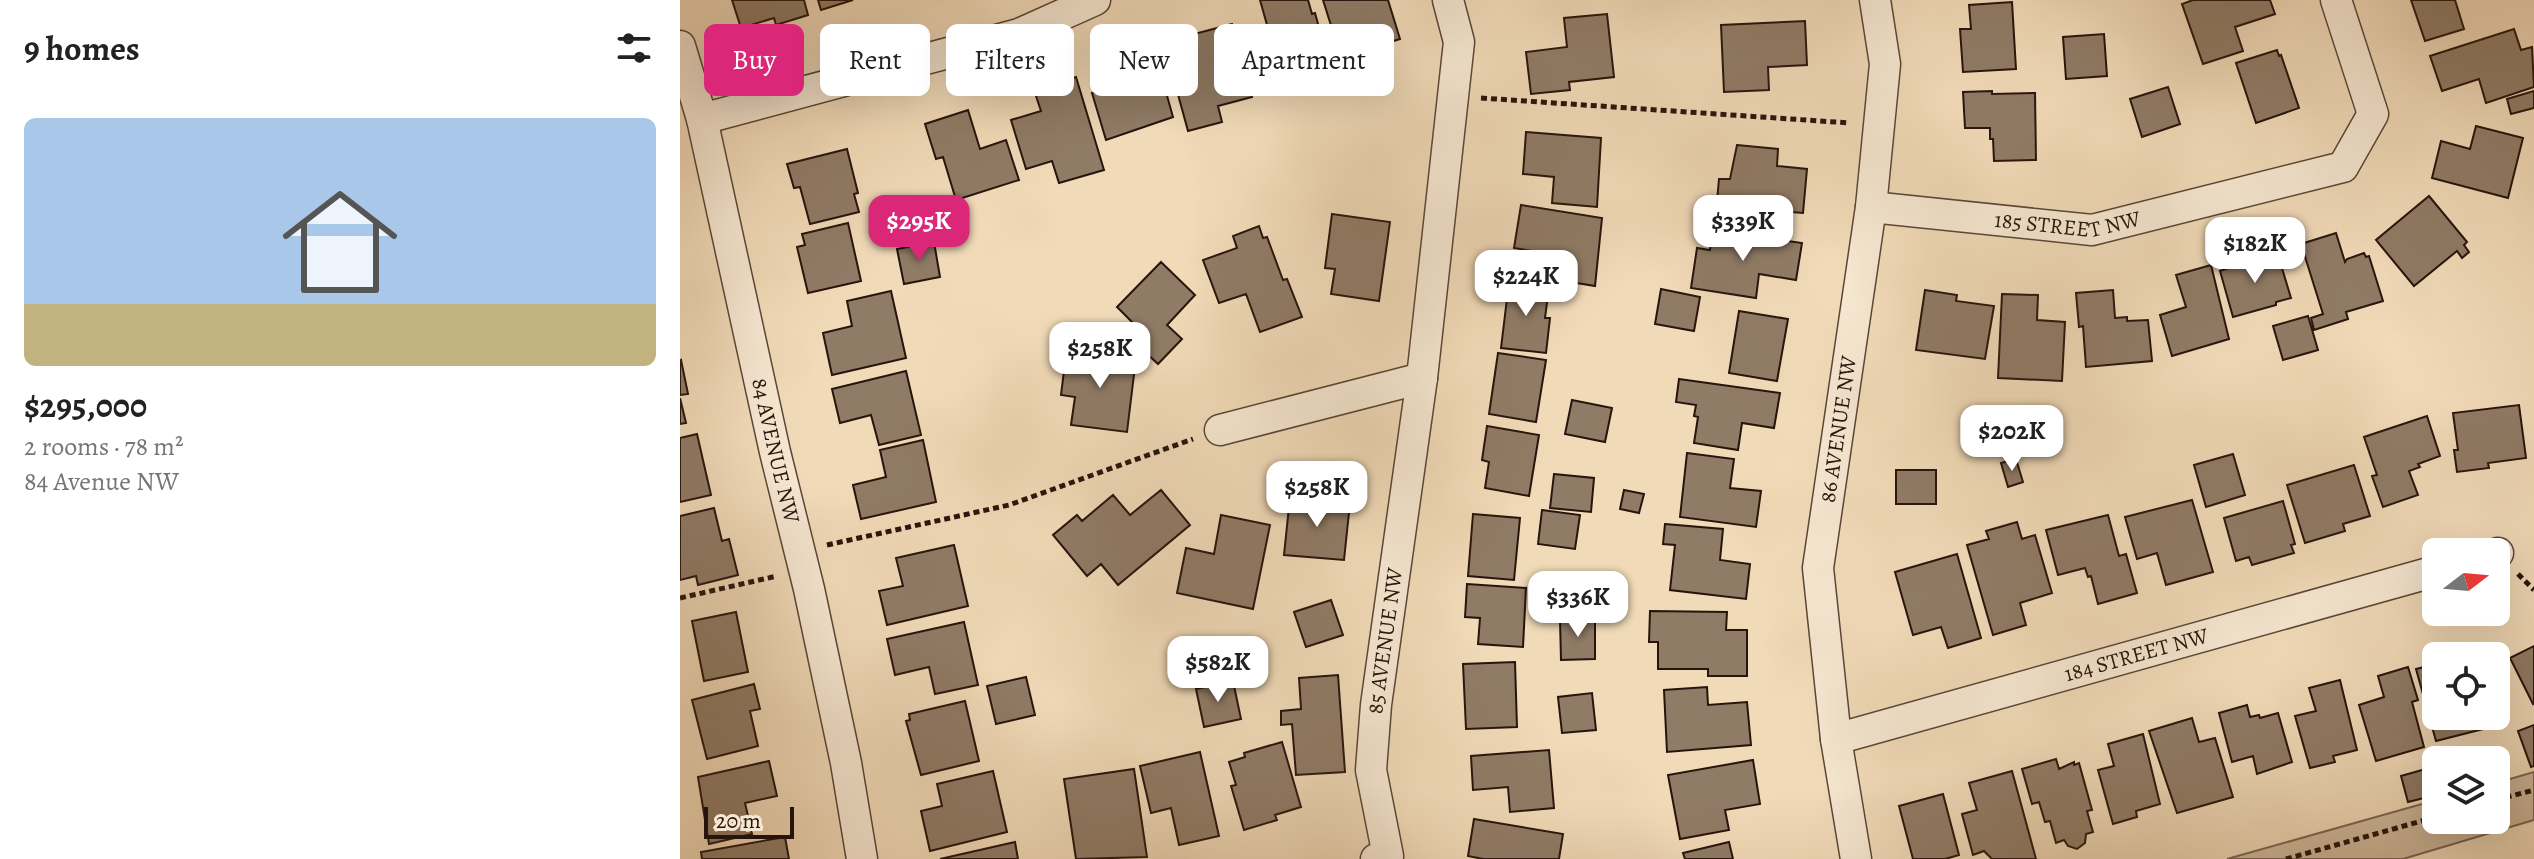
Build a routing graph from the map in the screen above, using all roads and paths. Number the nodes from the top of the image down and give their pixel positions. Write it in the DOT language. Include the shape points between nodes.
graph roads {
  1 [pos="1095,0"];
  2 [pos="1448,0"];
  3 [pos="1875,0"];
  4 [pos="2336,0"];
  5 [pos="680,46"];
  6 [pos="1453,96"];
  7 [pos="702,119"];
  8 [pos="1879,125"];
  9 [pos="1871,207"];
  10 [pos="1422,378"];
  11 [pos="1220,430"];
  12 [pos="804,570"];
  13 [pos="2422,575"];
  14 [pos="680,598"];
  15 [pos="1836,739"];
  16 [pos="2534,790"];
  17 [pos="2510,796"];
  18 [pos="2422,821"];
  19 [pos="1382,857"];
  20 [pos="862,859"];
  21 [pos="1856,859"];
  22 [pos="2286,859"];
  1 -- 7 [label="street" via="1019,34"];
  2 -- 6 [label="street, 85 AVENUE NW" via="1459,42"];
  3 -- 8 [label="street, 86 AVENUE NW" via="1885,64"];
  4 -- 9 [label="street, 185 STREET NW" via="2373,114 2343,167 2092,230"];
  5 -- 7 [label="street, 84 AVENUE NW"];
  6 -- 8 [label="path"];
  6 -- 10 [label="street, 85 AVENUE NW"];
  7 -- 12 [label="street, 84 AVENUE NW"];
  8 -- 9 [label="street, 86 AVENUE NW"];
  9 -- 15 [label="street, 86 AVENUE NW" via="1818,568"];
  10 -- 11 [label="street"];
  10 -- 19 [label="street, 85 AVENUE NW" via="1376,705 1371,770"];
  11 -- 12 [label="path" via="1009,505 827,545"];
  12 -- 14 [label="path"];
  12 -- 20 [label="street, 84 AVENUE NW"];
  13 -- 15 [label="street, 184 STREET NW"];
  15 -- 21 [label="street, 86 AVENUE NW"];
  16 -- 17 [label="path"];
  18 -- 22 [label="path"];
}
